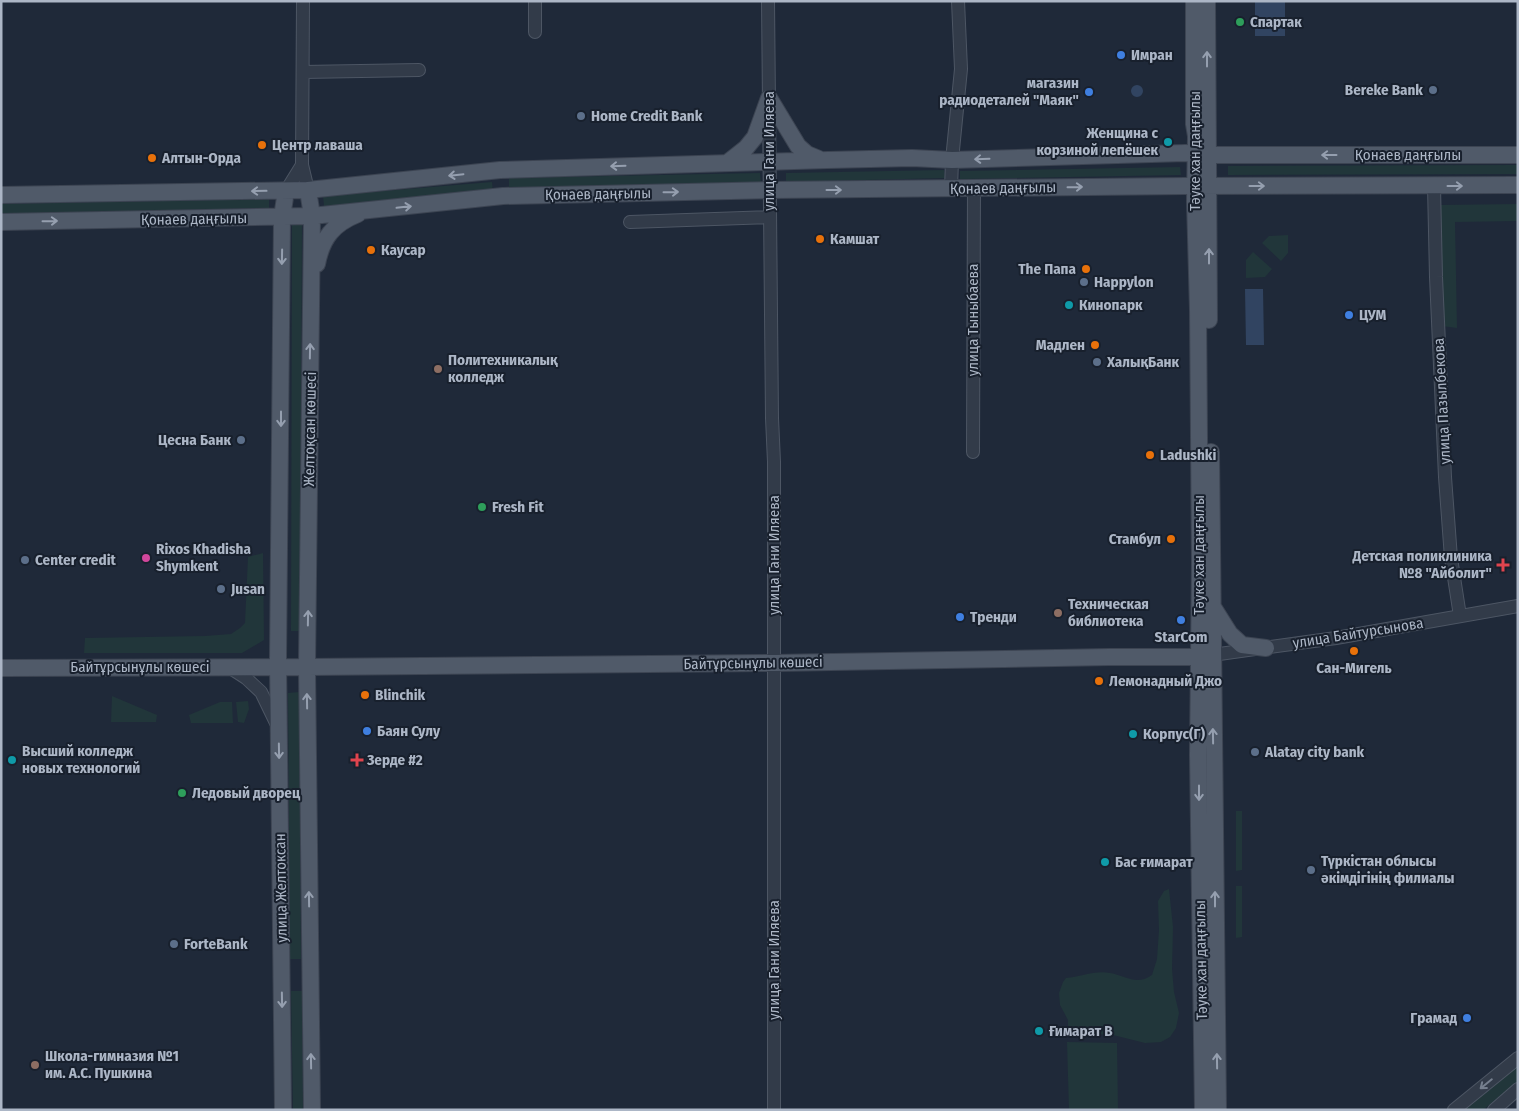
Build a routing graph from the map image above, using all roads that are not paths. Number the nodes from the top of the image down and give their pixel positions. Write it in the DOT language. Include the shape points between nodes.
graph roads {
  1 [pos="303,1"];
  2 [pos="535,1"];
  3 [pos="768,1"];
  4 [pos="958,1"];
  5 [pos="1194,1"];
  6 [pos="1207,1"];
  7 [pos="535,32"];
  8 [pos="419,70"];
  9 [pos="302,72"];
  10 [pos="769,98"];
  11 [pos="1194,124"];
  12 [pos="1164,153"];
  13 [pos="1202,154"];
  14 [pos="1518,155"];
  15 [pos="821,160"];
  16 [pos="952,160"];
  17 [pos="770,162"];
  18 [pos="727,163"];
  19 [pos="302,165"];
  20 [pos="500,170"];
  21 [pos="1518,185"];
  22 [pos="1202,186"];
  23 [pos="1434,186"];
  24 [pos="974,188"];
  25 [pos="951,189"];
  26 [pos="308,190"];
  27 [pos="770,190"];
  28 [pos="286,191"];
  29 [pos="1,195"];
  30 [pos="503,196"];
  31 [pos="369,210"];
  32 [pos="312,216"];
  33 [pos="282,217"];
  34 [pos="770,217"];
  35 [pos="1,222"];
  36 [pos="630,222"];
  37 [pos="311,308"];
  38 [pos="973,452"];
  39 [pos="1212,606"];
  40 [pos="1518,606"];
  41 [pos="1460,616"];
  42 [pos="1266,648"];
  43 [pos="1206,656"];
  44 [pos="774,663"];
  45 [pos="229,667"];
  46 [pos="278,667"];
  47 [pos="307,667"];
  48 [pos="1,668"];
  49 [pos="279,729"];
  50 [pos="282,973"];
  51 [pos="310,973"];
  52 [pos="1518,1058"];
  53 [pos="1518,1089"];
  54 [pos="283,1110"];
  55 [pos="312,1110"];
  56 [pos="774,1110"];
  57 [pos="1203,1110"];
  58 [pos="1218,1110"];
  59 [pos="1454,1110"];
  60 [pos="1494,1110"];
  1 -- 9 [label="street"];
  2 -- 7 [label="street"];
  3 -- 10 [label="street, улица Гани Иляева"];
  4 -- 16 [label="street" via="961,69"];
  5 -- 11 [label="main road, Тәуке хан даңғылы"];
  13 -- 6 [label="main road, Тәуке хан даңғылы, one-way"];
  8 -- 9 [label="street"];
  9 -- 19 [label="street"];
  10 -- 15 [label="main road" via="798,146"];
  10 -- 17 [label="street, улица Гани Иляева"];
  10 -- 18 [label="main road" via="755,137"];
  11 -- 12 [label="main road" via="1192,136 1186,144"];
  11 -- 13 [label="main road, Тәуке хан даңғылы"];
  12 -- 13 [label="main road, Қонаев даңғылы"];
  12 -- 16 [label="main road, Қонаев даңғылы, one-way"];
  14 -- 13 [label="main road, Қонаев даңғылы, one-way"];
  13 -- 22 [label="main road, Тәуке хан даңғылы"];
  15 -- 16 [label="main road, Қонаев даңғылы"];
  15 -- 17 [label="main road, Қонаев даңғылы"];
  16 -- 25 [label="street"];
  17 -- 18 [label="main road, Қонаев даңғылы"];
  17 -- 27 [label="street, улица Гани Иляева"];
  18 -- 20 [label="main road, Қонаев даңғылы, one-way"];
  19 -- 26 [label="street"];
  19 -- 28 [label="street"];
  20 -- 26 [label="main road, Қонаев даңғылы, one-way"];
  20 -- 30 [label="main road"];
  23 -- 21 [label="main road, Қонаев даңғылы, one-way"];
  22 -- 23 [label="main road, Қонаев даңғылы, one-way"];
  24 -- 22 [label="main road, Қонаев даңғылы, one-way"];
  39 -- 22 [label="main road, Тәуке хан даңғылы, one-way"];
  22 -- 43 [label="main road, Тәуке хан даңғылы" via="1198,310 1200,552"];
  23 -- 41 [label="street, улица Пазылбекова" via="1445,477 1451,558"];
  24 -- 25 [label="main road, Қонаев даңғылы"];
  24 -- 38 [label="street, улица Тыныбаева"];
  27 -- 25 [label="main road, Қонаев даңғылы, one-way"];
  26 -- 28 [label="main road, Қонаев даңғылы"];
  26 -- 32 [label="main road, Желтоқсан көшесі"];
  30 -- 27 [label="main road, Қонаев даңғылы, one-way"];
  27 -- 34 [label="street, улица Гани Иляева"];
  28 -- 29 [label="main road, Қонаев даңғылы, one-way"];
  28 -- 33 [label="main road, Желтоқсан көшесі"];
  31 -- 30 [label="main road, Қонаев даңғылы, one-way"];
  31 -- 32 [label="main road, Қонаев даңғылы"];
  31 -- 37 [label="main road" via="346,219 324,240"];
  32 -- 33 [label="main road, Қонаев даңғылы"];
  32 -- 37 [label="main road, Желтоқсан көшесі"];
  35 -- 33 [label="main road, Қонаев даңғылы, one-way"];
  33 -- 46 [label="main road, Желтоқсан көшесі, one-way"];
  34 -- 36 [label="street"];
  34 -- 44 [label="street, улица Гани Иляева"];
  47 -- 37 [label="main road, Желтоқсан көшесі, one-way"];
  39 -- 42 [label="main road" via="1230,634 1242,645"];
  39 -- 43 [label="main road, Тәуке хан даңғылы"];
  40 -- 41 [label="street, улица Байтурсынова"];
  41 -- 42 [label="street, улица Байтурсынова"];
  42 -- 43 [label="street, улица Байтурсынова"];
  43 -- 44 [label="main road, Байтұрсынұлы көшесі"];
  43 -- 57 [label="main road, Тәуке хан даңғылы, one-way" via="1198,755"];
  58 -- 43 [label="main road, Тәуке хан даңғылы, one-way"];
  44 -- 47 [label="main road, Байтұрсынұлы көшесі"];
  44 -- 56 [label="street, улица Гани Иляева"];
  45 -- 46 [label="main road, Байтұрсынұлы көшесі"];
  45 -- 48 [label="main road, Байтұрсынұлы көшесі"];
  45 -- 49 [label="street" via="261,692"];
  46 -- 47 [label="main road"];
  46 -- 49 [label="main road, улица Желтоксан"];
  51 -- 47 [label="main road, улица Желтоксан, one-way"];
  49 -- 50 [label="main road, улица Желтоксан, one-way"];
  50 -- 51 [label="main road"];
  50 -- 54 [label="main road, улица Желтоксан, one-way"];
  55 -- 51 [label="main road, улица Желтоксан, one-way"];
  52 -- 59 [label="street, one-way"];
  53 -- 60 [label="street"];
}
